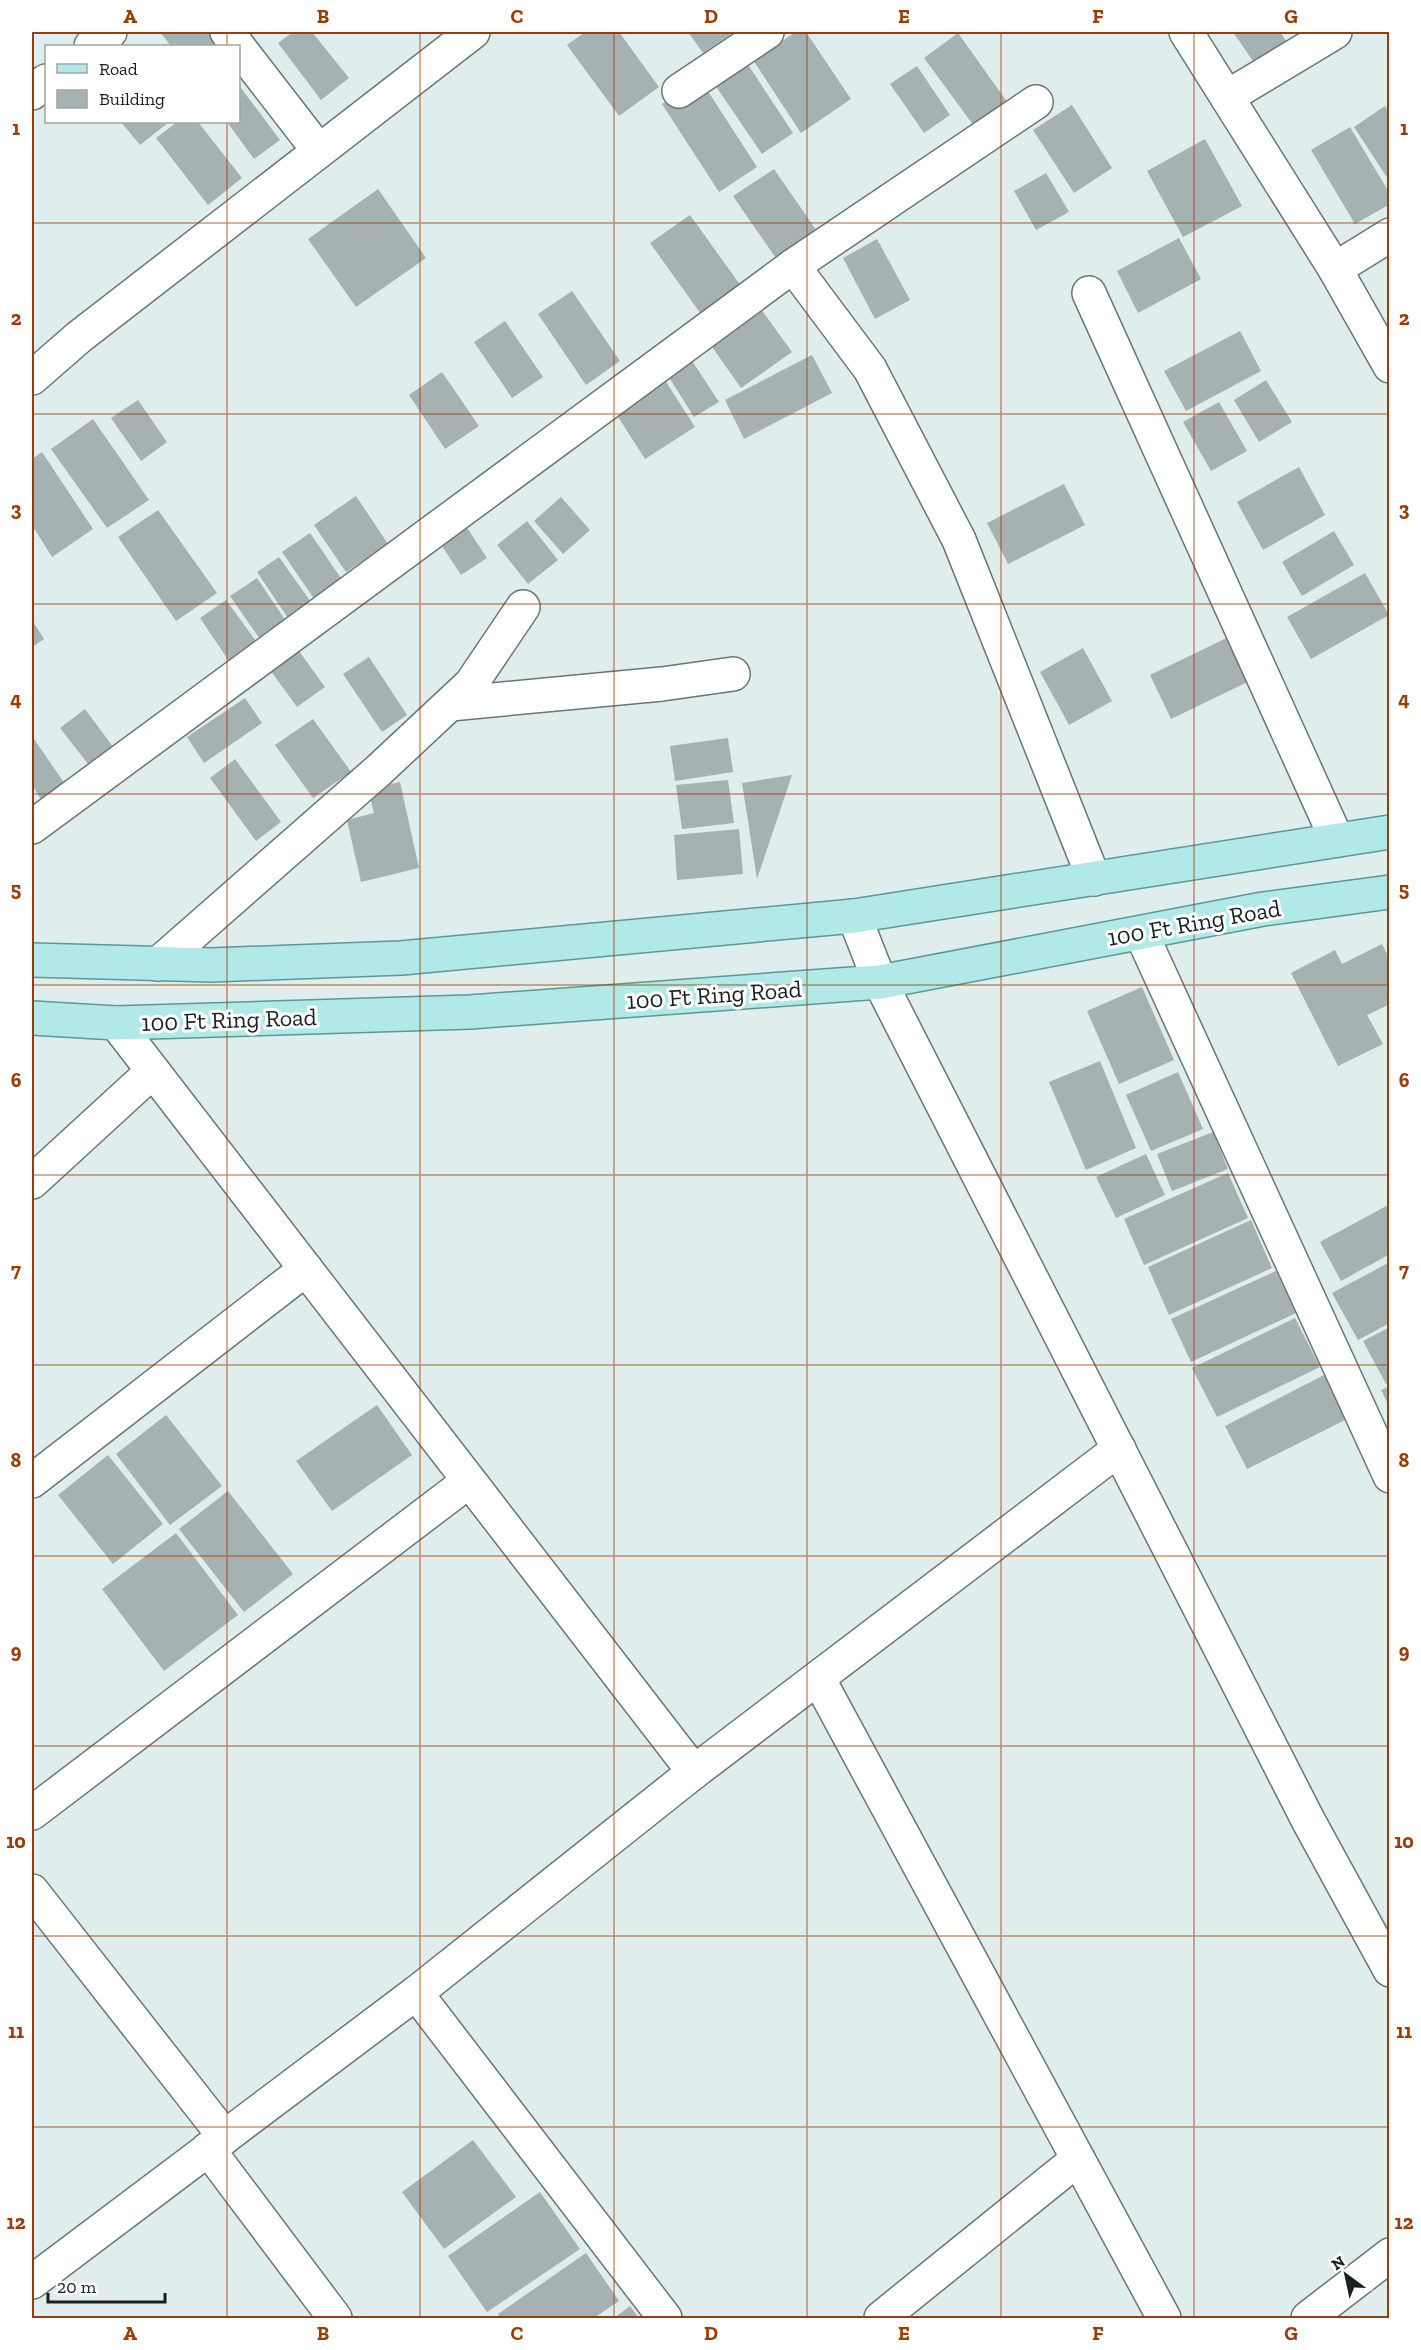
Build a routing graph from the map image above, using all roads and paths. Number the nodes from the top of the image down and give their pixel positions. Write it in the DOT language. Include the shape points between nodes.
graph roads {
  1 [pos="110,32"];
  2 [pos="227,32"];
  3 [pos="473,32"];
  4 [pos="767,32"];
  5 [pos="1186,32"];
  6 [pos="1335,32"];
  7 [pos="92,45"];
  8 [pos="237,45"];
  9 [pos="240,49"];
  10 [pos="45,82"];
  11 [pos="680,90"];
  12 [pos="32,93"];
  13 [pos="1227,97"];
  14 [pos="1036,102"];
  15 [pos="319,151"];
  16 [pos="1389,235"];
  17 [pos="793,266"];
  18 [pos="1335,269"];
  19 [pos="1089,293"];
  20 [pos="1389,366"];
  21 [pos="32,378"];
  22 [pos="523,607"];
  23 [pos="733,674"];
  24 [pos="450,704"];
  25 [pos="32,827"];
  26 [pos="1389,832"];
  27 [pos="1337,840"];
  28 [pos="1094,879"];
  29 [pos="1388,895"];
  30 [pos="854,916"];
  31 [pos="1141,933"];
  32 [pos="32,960"];
  33 [pos="158,964"];
  34 [pos="880,982"];
  35 [pos="32,1018"];
  36 [pos="116,1023"];
  37 [pos="153,1071"];
  38 [pos="32,1182"];
  39 [pos="306,1269"];
  40 [pos="1119,1449"];
  41 [pos="1389,1476"];
  42 [pos="32,1481"];
  43 [pos="469,1481"];
  44 [pos="818,1678"];
  45 [pos="694,1772"];
  46 [pos="32,1813"];
  47 [pos="32,1891"];
  48 [pos="1389,1970"];
  49 [pos="416,1994"];
  50 [pos="217,2143"];
  51 [pos="1078,2159"];
  52 [pos="1389,2255"];
  53 [pos="32,2283"];
  54 [pos="335,2319"];
  55 [pos="665,2319"];
  56 [pos="881,2319"];
  57 [pos="1164,2319"];
  58 [pos="1308,2319"];
  1 -- 7 [label="street"];
  2 -- 8 [label="street"];
  3 -- 15 [label="street"];
  4 -- 11 [label="street"];
  5 -- 13 [label="street"];
  6 -- 13 [label="street"];
  9 -- 15 [label="street"];
  10 -- 12 [label="street"];
  13 -- 18 [label="street"];
  14 -- 17 [label="street"];
  15 -- 21 [label="street" via="79,337"];
  16 -- 18 [label="street"];
  17 -- 25 [label="street"];
  17 -- 28 [label="street" via="870,369 959,540"];
  18 -- 20 [label="street"];
  19 -- 27 [label="street"];
  22 -- 24 [label="street" via="471,684"];
  23 -- 24 [label="street"];
  24 -- 33 [label="street"];
  26 -- 27 [label="main road"];
  27 -- 28 [label="main road"];
  28 -- 30 [label="main road"];
  29 -- 31 [label="main road, 100 Ft Ring Road" via="1263,909"];
  30 -- 33 [label="main road" via="401,958"];
  30 -- 34 [label="street"];
  31 -- 34 [label="main road, 100 Ft Ring Road"];
  31 -- 41 [label="street"];
  32 -- 33 [label="main road"];
  34 -- 36 [label="main road, 100 Ft Ring Road" via="470,1012"];
  34 -- 40 [label="street"];
  35 -- 36 [label="main road, 100 Ft Ring Road"];
  36 -- 37 [label="street"];
  37 -- 38 [label="street"];
  37 -- 39 [label="street"];
  39 -- 42 [label="street"];
  39 -- 43 [label="street"];
  40 -- 44 [label="street"];
  40 -- 48 [label="street"];
  43 -- 45 [label="street"];
  43 -- 46 [label="street"];
  44 -- 45 [label="street"];
  44 -- 51 [label="street"];
  45 -- 49 [label="street"];
  47 -- 50 [label="street"];
  49 -- 50 [label="street"];
  49 -- 55 [label="street"];
  50 -- 53 [label="street"];
  50 -- 54 [label="street"];
  51 -- 56 [label="street"];
  51 -- 57 [label="street"];
  52 -- 58 [label="street"];
}
